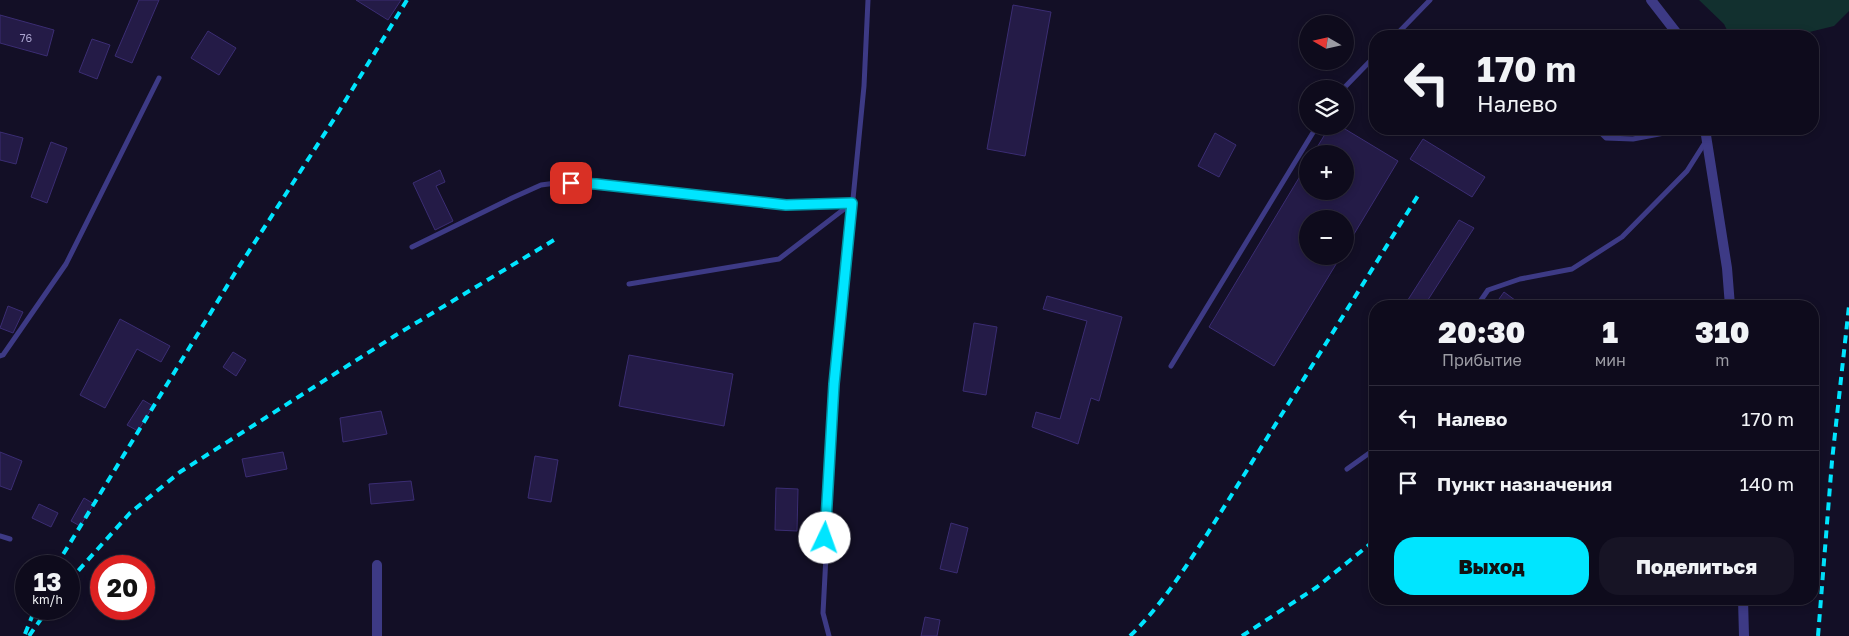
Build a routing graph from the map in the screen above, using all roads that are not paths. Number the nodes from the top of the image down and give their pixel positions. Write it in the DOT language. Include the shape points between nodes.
graph roads {
  1 [pos="868,0"];
  2 [pos="1430,0"];
  3 [pos="1651,0"];
  4 [pos="1401,30"];
  5 [pos="1674,30"];
  6 [pos="1369,62"];
  7 [pos="159,78"];
  8 [pos="1352,80"];
  9 [pos="1311,135"];
  10 [pos="1603,135"];
  11 [pos="1654,135"];
  12 [pos="1706,135"];
  13 [pos="1706,140"];
  14 [pos="852,203"];
  15 [pos="412,247"];
  16 [pos="630,284"];
  17 [pos="1481,300"];
  18 [pos="1730,300"];
  19 [pos="0,356"];
  20 [pos="1170,366"];
  21 [pos="1369,453"];
  22 [pos="1347,469"];
  23 [pos="0,536"];
  24 [pos="10,539"];
  25 [pos="377,566"];
  26 [pos="1744,605"];
  27 [pos="377,636"];
  28 [pos="829,636"];
  29 [pos="1744,636"];
  1 -- 14 [label="lane" via="864,86"];
  2 -- 4 [label="lane"];
  3 -- 5 [label="street"];
  6 -- 8 [label="lane"];
  7 -- 19 [label="lane" via="66,264"];
  9 -- 20 [label="lane"];
  10 -- 11 [label="lane" via="1606,138 1633,139"];
  12 -- 13 [label="street"];
  13 -- 17 [label="lane" via="1687,171 1622,237 1572,269 1520,279 1488,290"];
  13 -- 18 [label="street"];
  14 -- 15 [label="lane" via="786,205 596,184 556,183 541,185"];
  14 -- 16 [label="lane" via="779,259"];
  14 -- 28 [label="lane" via="834,384 825,548 823,613"];
  21 -- 22 [label="lane"];
  23 -- 24 [label="lane"];
  25 -- 27 [label="street"];
  26 -- 29 [label="street"];
}
